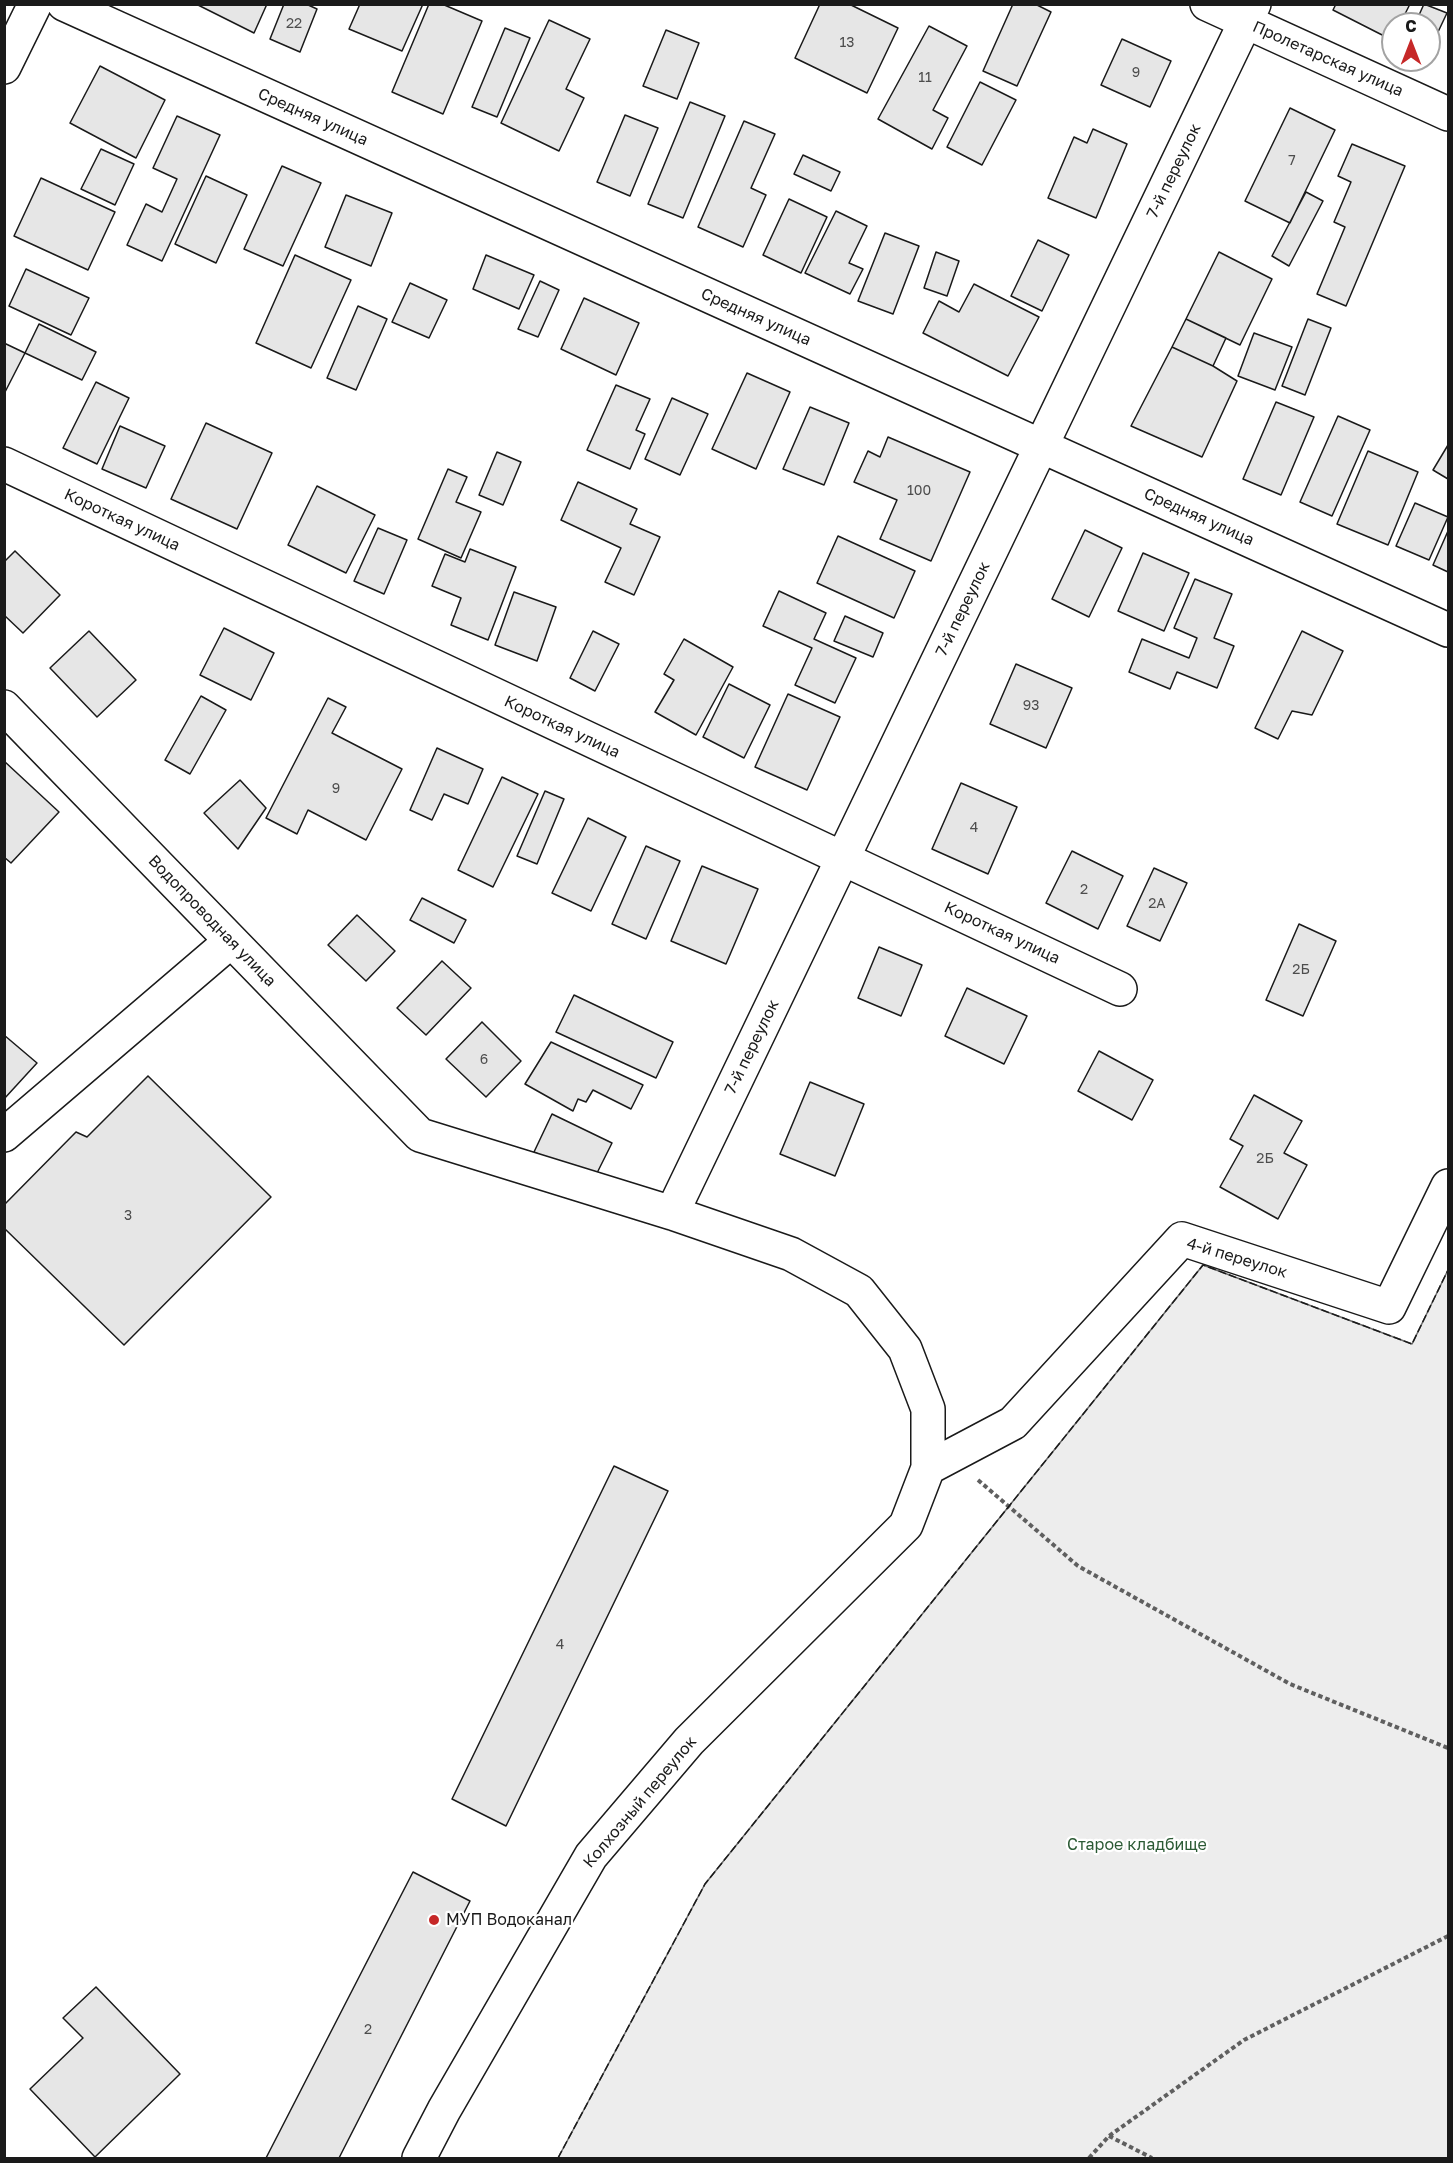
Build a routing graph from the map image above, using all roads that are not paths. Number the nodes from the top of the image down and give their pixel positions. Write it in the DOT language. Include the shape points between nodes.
graph roads {
  1 [pos="35,4"];
  2 [pos="64,4"];
  3 [pos="1207,4"];
  4 [pos="1250,13"];
  5 [pos="4,67"];
  6 [pos="1449,114"];
  7 [pos="1041,446"];
  8 [pos="4,464"];
  9 [pos="1449,630"];
  10 [pos="4,707"];
  11 [pos="843,859"];
  12 [pos="231,940"];
  13 [pos="1120,989"];
  14 [pos="4,1135"];
  15 [pos="1449,1186"];
  16 [pos="672,1213"];
  17 [pos="939,1462"];
  18 [pos="419,2158"];
  1 -- 5 [label="street"];
  2 -- 7 [label="street, Средняя улица"];
  3 -- 4 [label="street, Пролетарская улица"];
  4 -- 6 [label="street, Пролетарская улица"];
  4 -- 7 [label="street, 7-й переулок"];
  7 -- 9 [label="street, Средняя улица"];
  7 -- 11 [label="street, 7-й переулок"];
  8 -- 11 [label="street, Короткая улица"];
  10 -- 12 [label="street, Водопроводная улица"];
  11 -- 13 [label="street, Короткая улица"];
  11 -- 16 [label="street, 7-й переулок"];
  12 -- 14 [label="street"];
  12 -- 16 [label="street, Водопроводная улица" via="420,1135"];
  15 -- 17 [label="street, 4-й переулок" via="1389,1307 1182,1239 1013,1423"];
  16 -- 17 [label="street" via="791,1254 859,1291 905,1349 928,1409"];
  17 -- 18 [label="street, Колхозный переулок" via="906,1525 689,1741 591,1856"];
}
